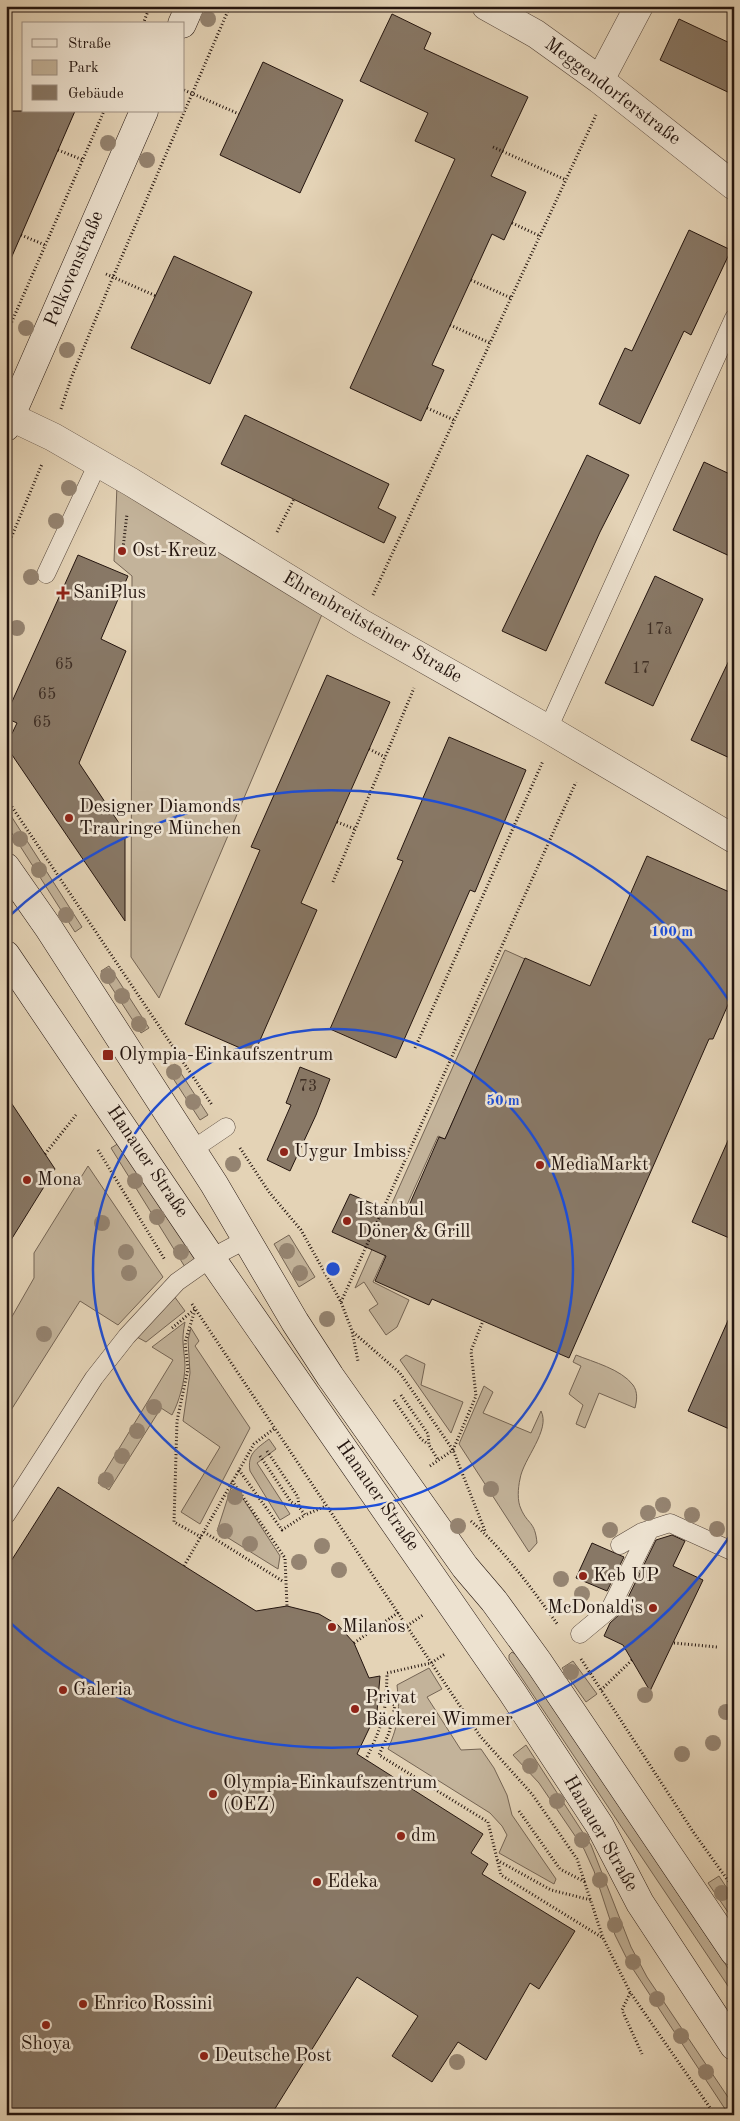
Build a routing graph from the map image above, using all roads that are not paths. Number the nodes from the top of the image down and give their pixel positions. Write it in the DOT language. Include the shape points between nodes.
graph roads {
  1 [pos="190,6"];
  2 [pos="486,6"];
  3 [pos="639,6"];
  4 [pos="183,22"];
  5 [pos="604,84"];
  6 [pos="144,112"];
  7 [pos="734,186"];
  8 [pos="734,318"];
  9 [pos="8,422"];
  10 [pos="98,463"];
  11 [pos="46,574"];
  12 [pos="548,729"];
  13 [pos="734,839"];
  14 [pos="6,867"];
  15 [pos="6,955"];
  16 [pos="226,1126"];
  17 [pos="192,1150"];
  18 [pos="247,1239"];
  19 [pos="211,1258"];
  20 [pos="6,1515"];
  21 [pos="650,1529"];
  22 [pos="620,1545"];
  23 [pos="734,1552"];
  24 [pos="580,1634"];
  25 [pos="734,1952"];
  26 [pos="734,2046"];
  1 -- 4 [label="main road"];
  2 -- 5 [label="main road, Meggendorferstraße" via="536,34"];
  3 -- 5 [label="main road"];
  5 -- 7 [label="main road, Meggendorferstraße"];
  6 -- 9 [label="main road, Pelkovenstraße"];
  8 -- 12 [label="lane"];
  9 -- 10 [label="main road, Ehrenbreitsteiner Straße" via="53,437"];
  10 -- 11 [label="lane"];
  10 -- 12 [label="main road, Ehrenbreitsteiner Straße" via="360,623"];
  12 -- 13 [label="main road, Ehrenbreitsteiner Straße"];
  14 -- 17 [label="main road, Hanauer Straße"];
  15 -- 19 [label="main road, Hanauer Straße"];
  16 -- 17 [label="lane"];
  17 -- 18 [label="main road, Hanauer Straße"];
  18 -- 19 [label="lane"];
  18 -- 25 [label="main road, Hanauer Straße" via="330,1376 465,1567 545,1671"];
  19 -- 20 [label="lane" via="178,1282 127,1336 94,1378"];
  19 -- 26 [label="main road, Hanauer Straße" via="512,1692 600,1826 640,1903"];
  21 -- 22 [label="lane"];
  21 -- 23 [label="lane" via="670,1523"];
  21 -- 24 [label="lane" via="610,1609"];
}
